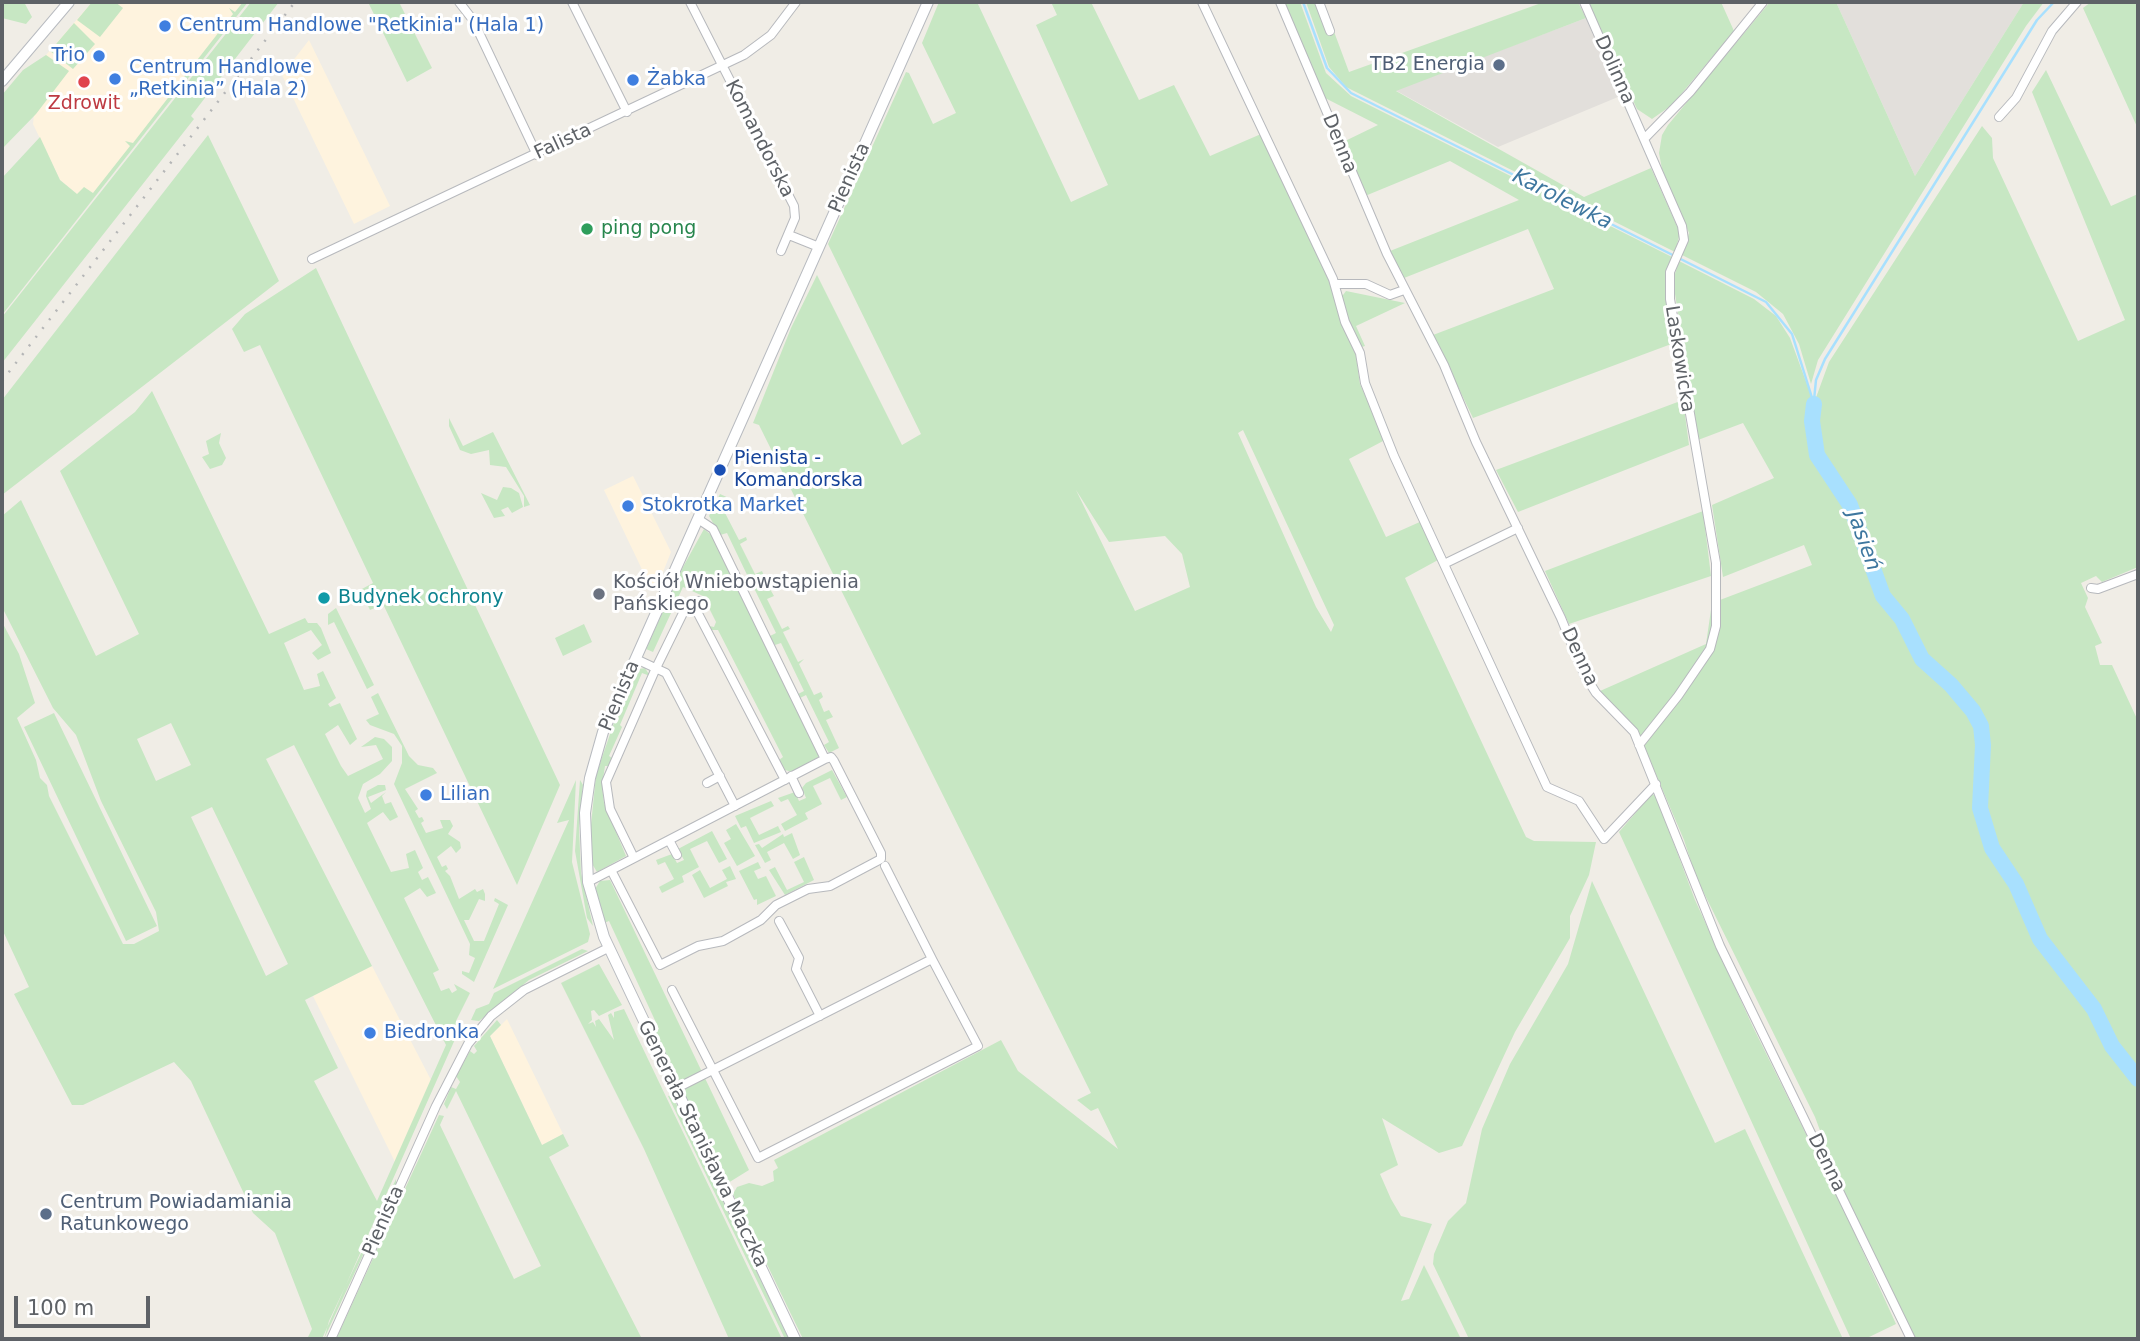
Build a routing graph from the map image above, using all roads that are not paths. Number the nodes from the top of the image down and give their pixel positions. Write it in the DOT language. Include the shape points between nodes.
graph roads {
  1 [pos="69,2"];
  2 [pos="459,2"];
  3 [pos="572,2"];
  4 [pos="690,2"];
  5 [pos="796,2"];
  6 [pos="927,2"];
  7 [pos="1202,2"];
  8 [pos="1280,2"];
  9 [pos="1319,2"];
  10 [pos="1584,2"];
  11 [pos="1763,2"];
  12 [pos="2077,2"];
  13 [pos="1330,31"];
  14 [pos="722,66"];
  15 [pos="2,82"];
  16 [pos="627,111"];
  17 [pos="1999,117"];
  18 [pos="1645,138"];
  19 [pos="537,155"];
  20 [pos="789,235"];
  21 [pos="819,247"];
  22 [pos="781,251"];
  23 [pos="312,259"];
  24 [pos="1335,284"];
  25 [pos="1404,290"];
  26 [pos="698,519"];
  27 [pos="1518,528"];
  28 [pos="1444,564"];
  29 [pos="2138,574"];
  30 [pos="2091,588"];
  31 [pos="692,602"];
  32 [pos="704,606"];
  33 [pos="636,659"];
  34 [pos="656,668"];
  35 [pos="1639,745"];
  36 [pos="825,759"];
  37 [pos="720,776"];
  38 [pos="788,778"];
  39 [pos="707,783"];
  40 [pos="1656,784"];
  41 [pos="799,793"];
  42 [pos="735,806"];
  43 [pos="669,840"];
  44 [pos="677,855"];
  45 [pos="634,858"];
  46 [pos="885,866"];
  47 [pos="611,870"];
  48 [pos="588,882"];
  49 [pos="779,920"];
  50 [pos="608,948"];
  51 [pos="932,959"];
  52 [pos="672,990"];
  53 [pos="820,1016"];
  54 [pos="713,1070"];
  55 [pos="675,1089"];
  56 [pos="331,1339"];
  57 [pos="795,1339"];
  58 [pos="1911,1339"];
  1 -- 15 [label="street"];
  2 -- 19 [label="street" via="473,20"];
  3 -- 16 [label="street"];
  4 -- 14 [label="street, Komandorska"];
  5 -- 14 [label="street, Falista" via="771,35"];
  6 -- 21 [label="street, Pienista"];
  7 -- 24 [label="street"];
  8 -- 25 [label="street, Denna"];
  9 -- 13 [label="street"];
  10 -- 18 [label="street, Dolinna"];
  11 -- 18 [label="street" via="1690,92"];
  12 -- 17 [label="street" via="2052,31 2016,98"];
  14 -- 16 [label="street, Falista"];
  14 -- 20 [label="street, Komandorska" via="792,201 795,218"];
  16 -- 19 [label="street, Falista"];
  18 -- 35 [label="street, Laskowicka" via="1685,236 1672,265 1670,299 1716,563 1716,626 1710,649"];
  19 -- 23 [label="street, Falista"];
  20 -- 21 [label="street"];
  20 -- 22 [label="street, Komandorska"];
  21 -- 26 [label="street, Pienista"];
  24 -- 25 [label="street" via="1366,284 1390,295"];
  24 -- 28 [label="street" via="1391,450"];
  25 -- 27 [label="street, Denna" via="1444,365"];
  26 -- 33 [label="street, Pienista"];
  26 -- 36 [label="street" via="713,529"];
  27 -- 28 [label="street"];
  27 -- 35 [label="street, Denna" via="1584,674 1596,693 1622,716"];
  28 -- 40 [label="street" via="1547,787 1579,801 1604,839"];
  29 -- 30 [label="street"];
  31 -- 32 [label="street"];
  31 -- 34 [label="street"];
  31 -- 38 [label="street"];
  33 -- 34 [label="street"];
  33 -- 48 [label="street, Pienista" via="603,732 590,778 584,827"];
  34 -- 37 [label="street" via="668,676"];
  34 -- 45 [label="street" via="606,782 610,809"];
  35 -- 40 [label="street, Denna"];
  36 -- 38 [label="street"];
  36 -- 47 [label="street" via="834,761 881,853 881,859 830,886 808,889 723,941 698,946 660,965"];
  37 -- 39 [label="street"];
  37 -- 42 [label="street"];
  38 -- 41 [label="street"];
  38 -- 42 [label="street"];
  40 -- 58 [label="street, Denna" via="1720,946"];
  42 -- 43 [label="street"];
  43 -- 44 [label="street"];
  43 -- 45 [label="street"];
  45 -- 47 [label="street"];
  46 -- 51 [label="street"];
  47 -- 48 [label="street"];
  48 -- 50 [label="street, Pienista"];
  49 -- 53 [label="street" via="799,958 796,969"];
  50 -- 55 [label="street, Generała Stanisława Maczka"];
  50 -- 56 [label="street, Pienista" via="524,990 491,1016 468,1044"];
  51 -- 53 [label="street"];
  51 -- 54 [label="street" via="978,1046 758,1158"];
  52 -- 54 [label="street"];
  53 -- 54 [label="street"];
  54 -- 55 [label="street"];
  55 -- 57 [label="street, Generała Stanisława Maczka"];
}
